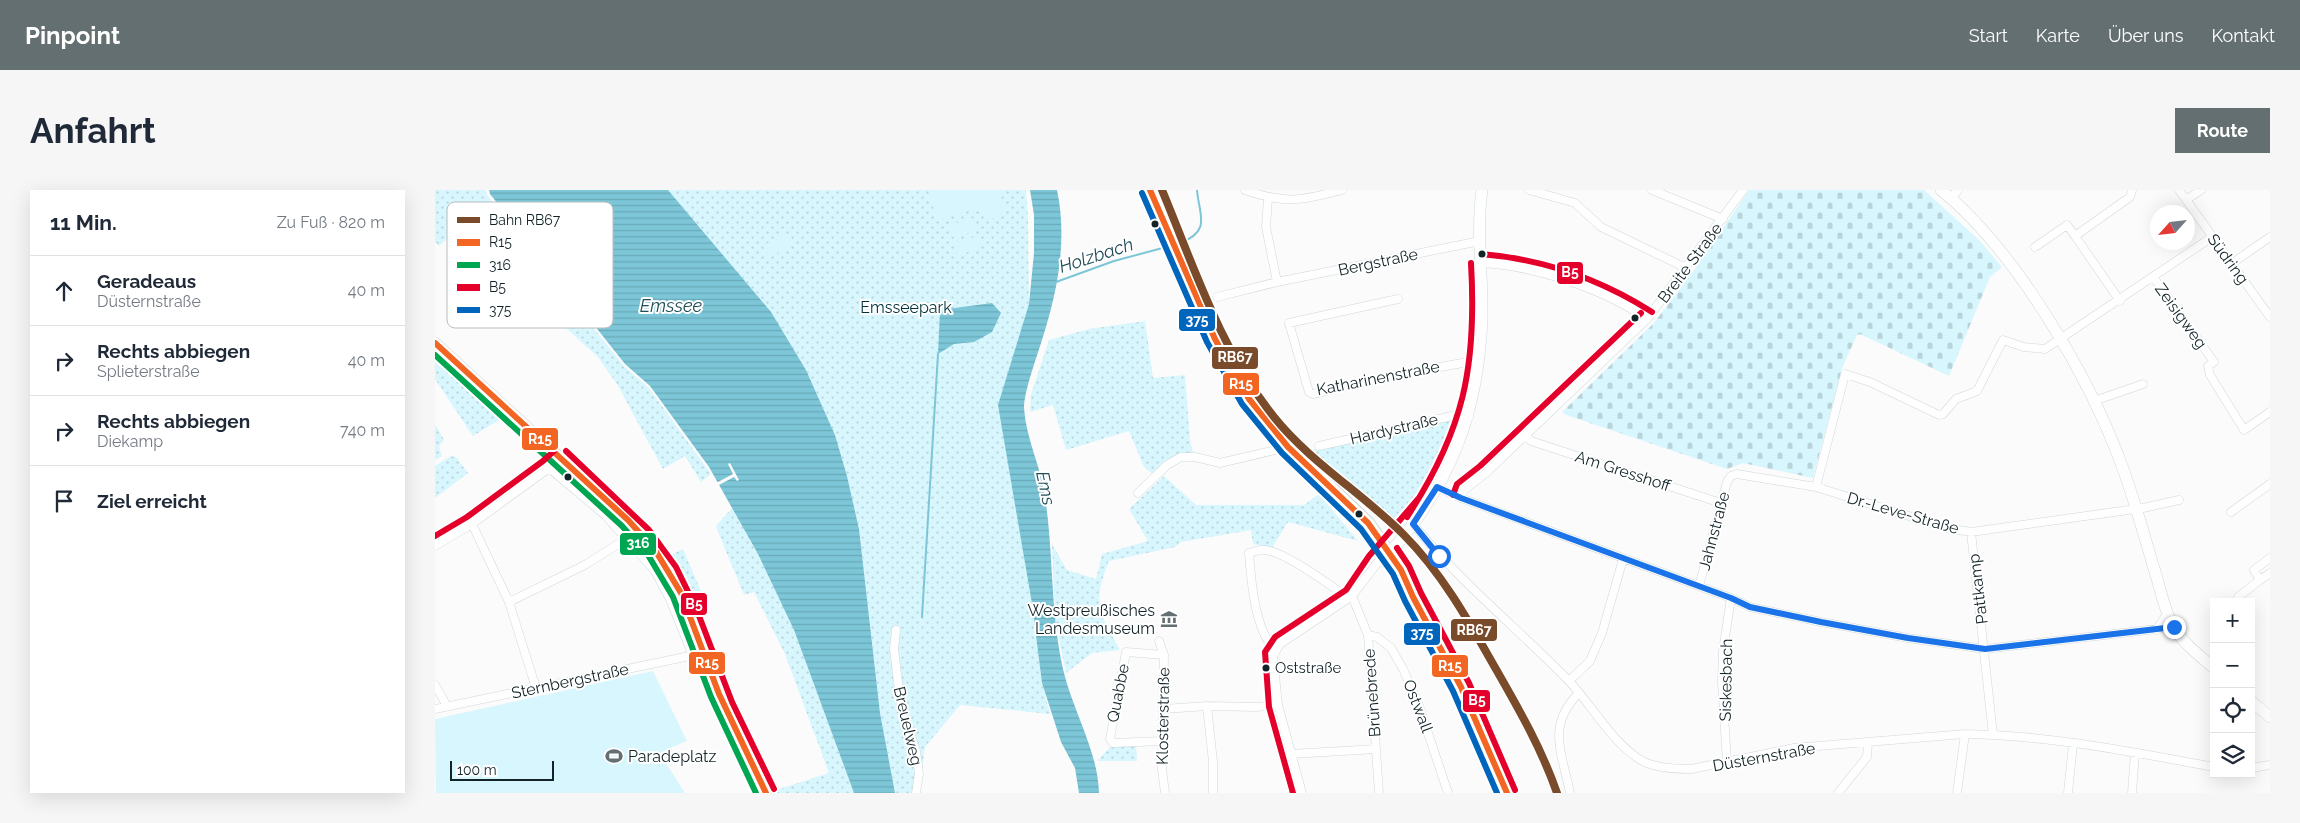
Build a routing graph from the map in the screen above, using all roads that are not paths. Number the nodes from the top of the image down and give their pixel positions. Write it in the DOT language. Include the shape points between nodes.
graph roads {
  1 [pos="1150,190"];
  2 [pos="1245,190"];
  3 [pos="1342,190"];
  4 [pos="1482,190"];
  5 [pos="1529,190"];
  6 [pos="1652,190"];
  7 [pos="1743,190"];
  8 [pos="1941,190"];
  9 [pos="2131,190"];
  10 [pos="2179,190"];
  11 [pos="2201,190"];
  12 [pos="1955,194"];
  13 [pos="1268,198"];
  14 [pos="2186,200"];
  15 [pos="1723,219"];
  16 [pos="2075,236"];
  17 [pos="2212,237"];
  18 [pos="2270,237"];
  19 [pos="1480,241"];
  20 [pos="2035,247"];
  21 [pos="1480,263"];
  22 [pos="2231,264"];
  23 [pos="1686,268"];
  24 [pos="2153,278"];
  25 [pos="1277,282"];
  26 [pos="1217,297"];
  27 [pos="1398,299"];
  28 [pos="2119,300"];
  29 [pos="2270,317"];
  30 [pos="1647,319"];
  31 [pos="2060,340"];
  32 [pos="435,343"];
  33 [pos="1479,360"];
  34 [pos="2143,384"];
  35 [pos="2095,401"];
  36 [pos="2270,412"];
  37 [pos="1469,417"];
  38 [pos="1526,436"];
  39 [pos="1319,446"];
  40 [pos="1288,447"];
  41 [pos="560,457"];
  42 [pos="549,468"];
  43 [pos="1731,476"];
  44 [pos="2270,484"];
  45 [pos="1437,487"];
  46 [pos="1816,487"];
  47 [pos="1138,493"];
  48 [pos="1461,498"];
  49 [pos="2179,500"];
  50 [pos="1721,503"];
  51 [pos="1425,505"];
  52 [pos="2135,508"];
  53 [pos="2231,512"];
  54 [pos="472,524"];
  55 [pos="1413,524"];
  56 [pos="1971,532"];
  57 [pos="626,539"];
  58 [pos="435,546"];
  59 [pos="1387,553"];
  60 [pos="1623,559"];
  61 [pos="2269,562"];
  62 [pos="2270,573"];
  63 [pos="2260,580"];
  64 [pos="1699,586"];
  65 [pos="1350,597"];
  66 [pos="2238,597"];
  67 [pos="1731,598"];
  68 [pos="509,602"];
  69 [pos="2167,614"];
  70 [pos="2174,627"];
  71 [pos="895,630"];
  72 [pos="2156,630"];
  73 [pos="1368,636"];
  74 [pos="1159,641"];
  75 [pos="1275,649"];
  76 [pos="1985,649"];
  77 [pos="699,654"];
  78 [pos="1164,655"];
  79 [pos="2210,664"];
  80 [pos="1569,681"];
  81 [pos="435,685"];
  82 [pos="537,688"];
  83 [pos="1579,693"];
  84 [pos="2255,704"];
  85 [pos="1278,705"];
  86 [pos="447,706"];
  87 [pos="1207,706"];
  88 [pos="435,709"];
  89 [pos="1164,709"];
  90 [pos="2270,717"];
  91 [pos="1965,734"];
  92 [pos="1993,734"];
  93 [pos="1163,741"];
  94 [pos="1867,743"];
  95 [pos="2073,744"];
  96 [pos="1376,749"];
  97 [pos="2135,752"];
  98 [pos="1291,754"];
  99 [pos="1727,763"];
  100 [pos="2270,765"];
  101 [pos="2210,766"];
  102 [pos="2255,767"];
  103 [pos="766,793"];
  104 [pos="916,793"];
  105 [pos="1165,793"];
  106 [pos="1213,793"];
  107 [pos="1303,793"];
  108 [pos="1379,793"];
  109 [pos="1448,793"];
  110 [pos="1507,793"];
  111 [pos="1570,793"];
  112 [pos="1839,793"];
  113 [pos="1957,793"];
  114 [pos="2068,793"];
  115 [pos="2132,793"];
  1 -- 40 [label="main road" via="1228,364 1249,399"];
  2 -- 13 [label="street"];
  3 -- 13 [label="street" via="1315,197"];
  4 -- 19 [label="street"];
  5 -- 23 [label="street" via="1575,203 1601,227"];
  6 -- 15 [label="street"];
  7 -- 15 [label="street, Breite Straße"];
  8 -- 12 [label="street"];
  9 -- 16 [label="street" via="2130,197"];
  10 -- 14 [label="street, Südring"];
  11 -- 14 [label="street"];
  12 -- 31 [label="street" via="2003,255"];
  13 -- 25 [label="street" via="1266,227"];
  14 -- 17 [label="street, Südring"];
  15 -- 23 [label="street, Breite Straße"];
  16 -- 20 [label="street" via="2067,225"];
  16 -- 28 [label="street"];
  17 -- 22 [label="street, Südring"];
  17 -- 24 [label="street"];
  18 -- 22 [label="street"];
  19 -- 21 [label="street"];
  19 -- 25 [label="street, Bergstraße"];
  21 -- 30 [label="street" via="1508,265 1568,281 1629,306"];
  21 -- 33 [label="street" via="1482,320"];
  22 -- 29 [label="street, Südring"];
  23 -- 30 [label="street, Breite Straße"];
  24 -- 28 [label="street"];
  24 -- 36 [label="street, Zeisigweg" via="2214,362 2208,366 2209,374 2244,430"];
  25 -- 26 [label="street, Bergstraße"];
  27 -- 33 [label="street, Katharinenstraße" via="1289,323 1309,392 1313,394"];
  28 -- 31 [label="street"];
  30 -- 38 [label="street, Breite Straße"];
  31 -- 35 [label="street"];
  31 -- 46 [label="street" via="2039,350 2003,340 1977,391 1956,399 1947,412 1939,415 1870,382 1845,374"];
  32 -- 41 [label="street"];
  33 -- 37 [label="street"];
  34 -- 35 [label="street"];
  35 -- 52 [label="street" via="2123,468"];
  37 -- 39 [label="street, Hardystraße" via="1452,416"];
  37 -- 45 [label="street" via="1458,448"];
  38 -- 48 [label="street, Breite Straße" via="1465,490"];
  38 -- 50 [label="street, Am Gresshoff" via="1531,441"];
  40 -- 47 [label="street" via="1221,463 1181,457 1167,465"];
  40 -- 59 [label="main road" via="1368,523"];
  41 -- 42 [label="street"];
  41 -- 77 [label="street" via="628,520 655,550 681,593"];
  42 -- 54 [label="street"];
  42 -- 57 [label="street" via="606,516"];
  43 -- 46 [label="street, Dr.-Leve-Straße" via="1737,474"];
  43 -- 50 [label="street, Jahnstraße"];
  44 -- 53 [label="street"];
  45 -- 48 [label="street"];
  45 -- 51 [label="street"];
  46 -- 56 [label="street, Dr.-Leve-Straße" via="1947,528"];
  48 -- 60 [label="street"];
  49 -- 52 [label="street, Dr.-Leve-Straße"];
  50 -- 64 [label="street, Jahnstraße"];
  51 -- 55 [label="street"];
  51 -- 59 [label="street"];
  52 -- 56 [label="street, Dr.-Leve-Straße"];
  52 -- 69 [label="street"];
  54 -- 58 [label="street"];
  54 -- 68 [label="street"];
  55 -- 59 [label="street"];
  55 -- 80 [label="street, Düsternstraße" via="1445,563"];
  56 -- 76 [label="street, Pattkamp"];
  57 -- 68 [label="street" via="585,565"];
  57 -- 77 [label="street" via="655,571"];
  59 -- 65 [label="street"];
  59 -- 110 [label="main road" via="1401,570 1461,686"];
  60 -- 64 [label="street"];
  60 -- 80 [label="street" via="1590,661"];
  61 -- 63 [label="street" via="2254,570"];
  62 -- 63 [label="street"];
  63 -- 66 [label="street"];
  64 -- 67 [label="street"];
  65 -- 73 [label="street, Brünebrede"];
  65 -- 75 [label="street"];
  65 -- 75 [label="street" via="1276,553 1264,550 1249,553 1262,629 1267,642"];
  67 -- 76 [label="street" via="1750,607 1821,622"];
  67 -- 99 [label="street, Siskesbach" via="1723,651"];
  68 -- 82 [label="street"];
  69 -- 70 [label="street"];
  69 -- 72 [label="street"];
  70 -- 72 [label="street"];
  70 -- 79 [label="street" via="2182,640"];
  71 -- 104 [label="street, Breuelweg" via="894,650 901,708 916,751 919,774"];
  72 -- 76 [label="street"];
  73 -- 96 [label="street, Brünebrede"];
  73 -- 109 [label="street, Ostwall" via="1377,637 1391,648 1417,700"];
  74 -- 78 [label="street, Klosterstraße"];
  75 -- 85 [label="street"];
  76 -- 92 [label="street, Pattkamp"];
  77 -- 82 [label="street, Sternbergstraße"];
  77 -- 103 [label="street"];
  78 -- 89 [label="street, Klosterstraße"];
  78 -- 93 [label="street, Quabbe" via="1126,652 1110,739 1113,743"];
  80 -- 83 [label="street, Düsternstraße"];
  81 -- 86 [label="street"];
  82 -- 86 [label="street, Sternbergstraße"];
  83 -- 99 [label="street, Düsternstraße" via="1628,752 1642,761 1676,769"];
  83 -- 111 [label="street" via="1566,706 1557,732"];
  84 -- 90 [label="street"];
  85 -- 87 [label="street"];
  85 -- 98 [label="street"];
  86 -- 88 [label="street, Sternbergstraße"];
  87 -- 89 [label="street"];
  87 -- 106 [label="street"];
  89 -- 93 [label="street, Klosterstraße"];
  91 -- 92 [label="street, Düsternstraße"];
  91 -- 94 [label="street, Düsternstraße"];
  91 -- 113 [label="street"];
  92 -- 95 [label="street, Düsternstraße"];
  93 -- 105 [label="street, Klosterstraße"];
  94 -- 99 [label="street, Düsternstraße" via="1794,748"];
  94 -- 112 [label="street" via="1867,757"];
  95 -- 97 [label="street, Düsternstraße"];
  95 -- 114 [label="street"];
  96 -- 98 [label="street"];
  96 -- 108 [label="street, Brünebrede"];
  97 -- 101 [label="street, Düsternstraße"];
  97 -- 115 [label="street"];
  98 -- 107 [label="street"];
  100 -- 102 [label="street"];
}
